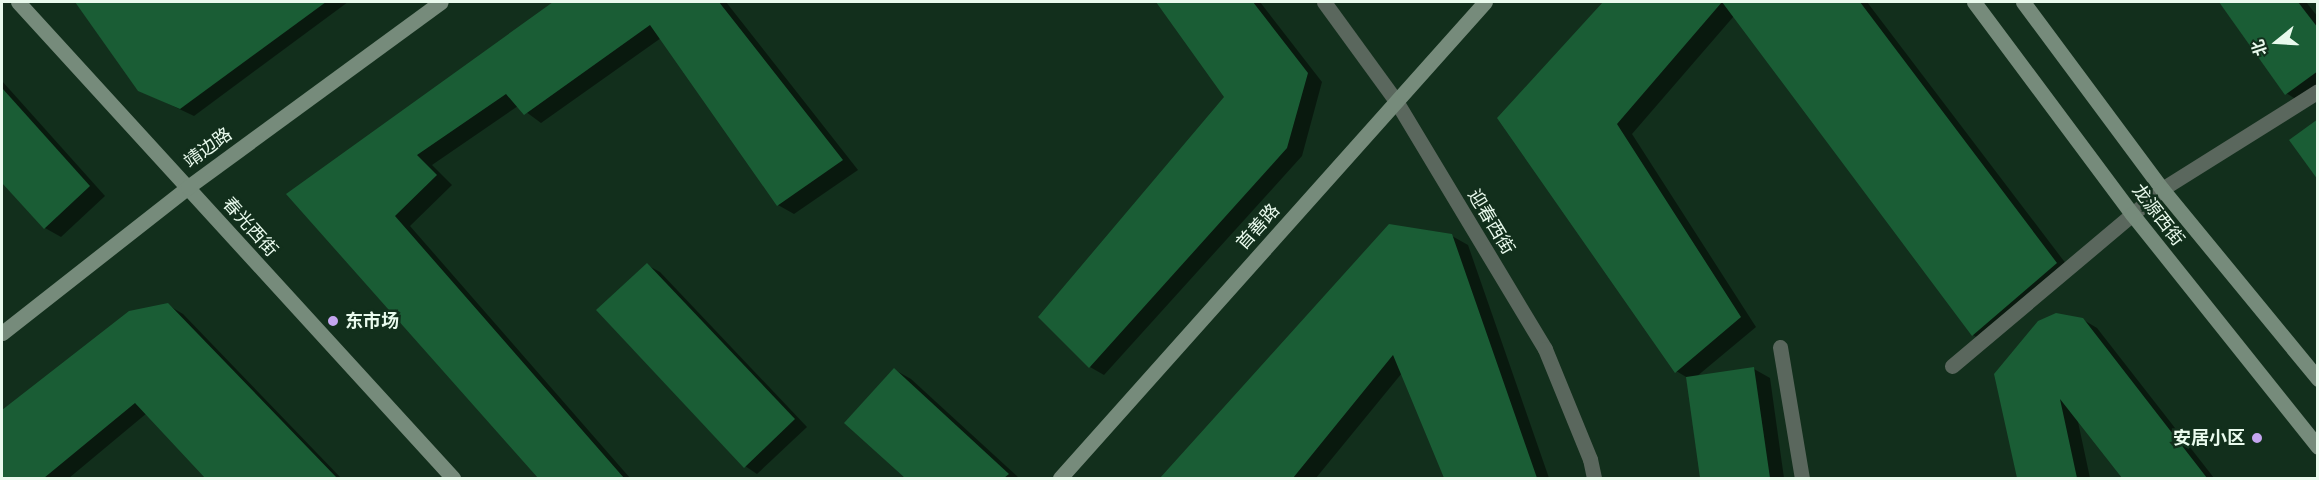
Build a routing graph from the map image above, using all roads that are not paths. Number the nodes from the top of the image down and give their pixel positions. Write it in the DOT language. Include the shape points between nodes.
graph roads {
  1 [pos="18,2"];
  2 [pos="441,2"];
  3 [pos="1324,2"];
  4 [pos="1485,2"];
  5 [pos="1974,2"];
  6 [pos="2023,2"];
  7 [pos="2318,91"];
  8 [pos="1396,101"];
  9 [pos="188,187"];
  10 [pos="2162,189"];
  11 [pos="2132,214"];
  12 [pos="2,333"];
  13 [pos="1780,347"];
  14 [pos="1952,366"];
  15 [pos="2318,379"];
  16 [pos="2318,447"];
  17 [pos="453,478"];
  18 [pos="1059,478"];
  19 [pos="1594,478"];
  20 [pos="1802,478"];
  1 -- 9 [label="street, 春光西街"];
  2 -- 9 [label="street, 靖边路"];
  3 -- 8 [label="street, 迎春西街"];
  4 -- 8 [label="street, 首善路"];
  5 -- 11 [label="street, 龙源西街"];
  6 -- 10 [label="street, 龙源西街"];
  7 -- 10 [label="street"];
  8 -- 18 [label="street, 首善路"];
  8 -- 19 [label="street, 迎春西街" via="1545,349 1590,459"];
  9 -- 12 [label="street, 靖边路"];
  9 -- 17 [label="street, 春光西街"];
  10 -- 11 [label="street"];
  10 -- 15 [label="street, 龙源西街"];
  11 -- 14 [label="street"];
  11 -- 16 [label="street, 龙源西街"];
  13 -- 20 [label="street"];
}
